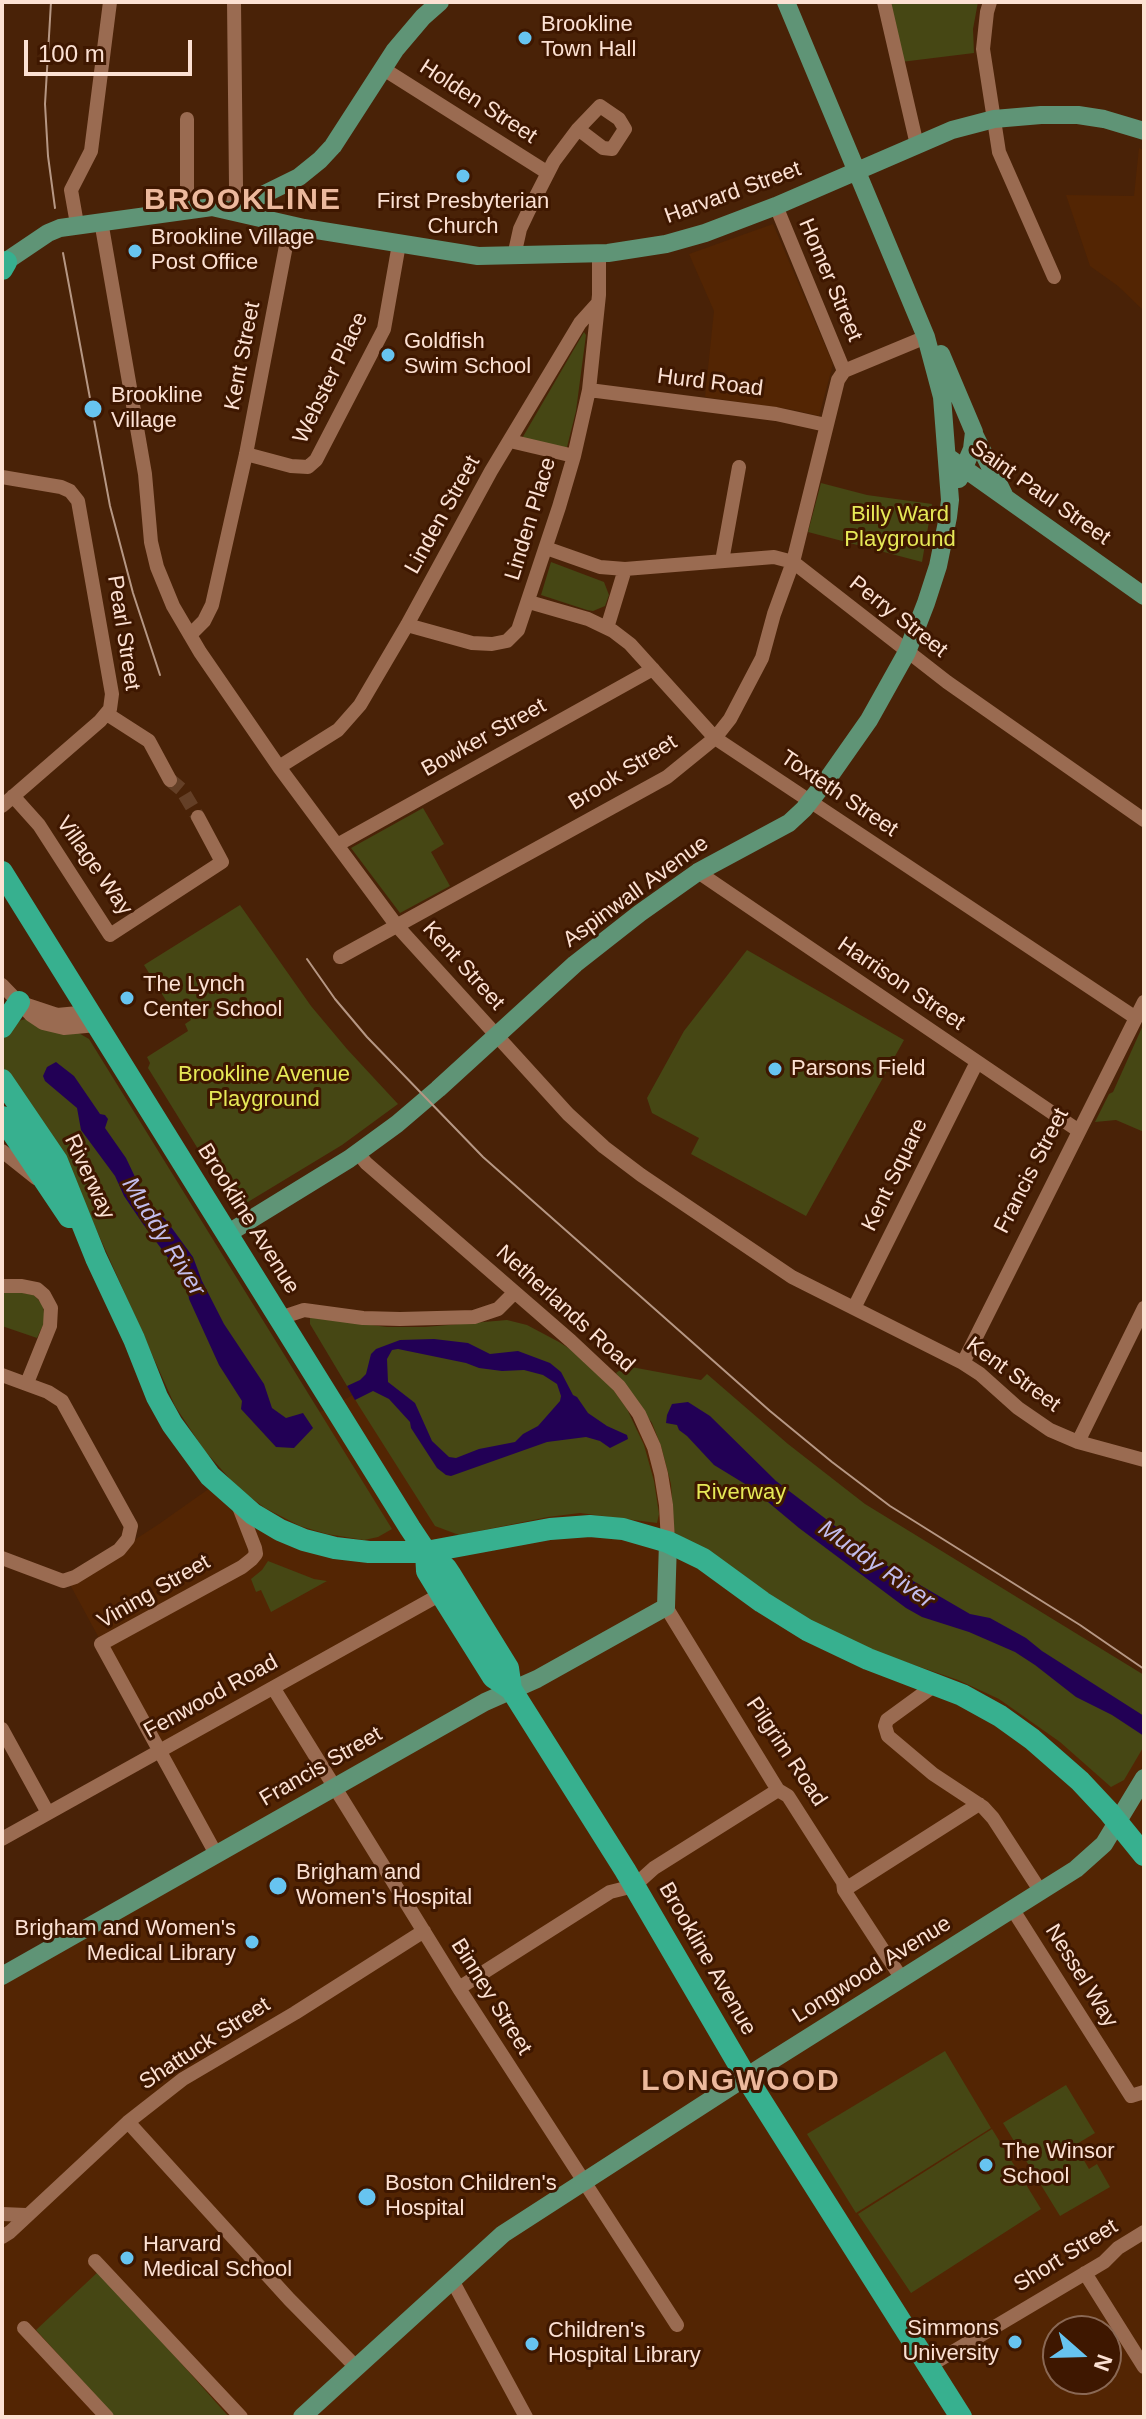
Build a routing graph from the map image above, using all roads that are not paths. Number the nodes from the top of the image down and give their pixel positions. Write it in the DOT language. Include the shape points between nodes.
graph roads {
  1 [pos="110,2"];
  2 [pos="234,2"];
  3 [pos="440,2"];
  4 [pos="786,2"];
  5 [pos="884,2"];
  6 [pos="990,2"];
  7 [pos="382,68"];
  8 [pos="187,119"];
  9 [pos="994,119"];
  10 [pos="578,129"];
  11 [pos="1144,131"];
  12 [pos="917,145"];
  13 [pos="858,170"];
  14 [pos="548,173"];
  15 [pos="776,206"];
  16 [pos="187,209"];
  17 [pos="232,210"];
  18 [pos="101,221"];
  19 [pos="290,225"];
  20 [pos="68,226"];
  21 [pos="399,244"];
  22 [pos="599,254"];
  23 [pos="514,256"];
  24 [pos="3,265"];
  25 [pos="1054,277"];
  26 [pos="598,303"];
  27 [pos="926,337"];
  28 [pos="844,371"];
  29 [pos="589,390"];
  30 [pos="826,425"];
  31 [pos="974,434"];
  32 [pos="510,441"];
  33 [pos="246,454"];
  34 [pos="574,456"];
  35 [pos="948,457"];
  36 [pos="739,467"];
  37 [pos="964,468"];
  38 [pos="2,477"];
  39 [pos="1005,497"];
  40 [pos="950,500"];
  41 [pos="546,548"];
  42 [pos="722,561"];
  43 [pos="793,562"];
  44 [pos="625,569"];
  45 [pos="1144,596"];
  46 [pos="529,602"];
  47 [pos="407,625"];
  48 [pos="607,628"];
  49 [pos="190,635"];
  50 [pos="907,652"];
  51 [pos="653,669"];
  52 [pos="107,714"];
  53 [pos="715,738"];
  54 [pos="279,767"];
  55 [pos="170,780"];
  56 [pos="8,801"];
  57 [pos="811,801"];
  58 [pos="198,817"];
  59 [pos="1144,820"];
  60 [pos="337,845"];
  61 [pos="2,872"];
  62 [pos="698,872"];
  63 [pos="397,926"];
  64 [pos="340,957"];
  65 [pos="2,985"];
  66 [pos="19,1002"];
  67 [pos="1144,1002"];
  68 [pos="1136,1018"];
  69 [pos="93,1019"];
  70 [pos="2,1027"];
  71 [pos="496,1036"];
  72 [pos="977,1062"];
  73 [pos="2,1080"];
  74 [pos="2,1117"];
  75 [pos="1079,1131"];
  76 [pos="2,1151"];
  77 [pos="358,1153"];
  78 [pos="51,1189"];
  79 [pos="227,1234"];
  80 [pos="96,1258"];
  81 [pos="2,1286"];
  82 [pos="514,1293"];
  83 [pos="854,1308"];
  84 [pos="1144,1308"];
  85 [pos="280,1318"];
  86 [pos="963,1363"];
  87 [pos="2,1375"];
  88 [pos="27,1383"];
  89 [pos="1078,1442"];
  90 [pos="1144,1460"];
  91 [pos="237,1503"];
  92 [pos="668,1542"];
  93 [pos="426,1552"];
  94 [pos="2,1558"];
  95 [pos="441,1594"];
  96 [pos="666,1607"];
  97 [pos="935,1685"];
  98 [pos="274,1689"];
  99 [pos="511,1689"];
  100 [pos="2,1729"];
  101 [pos="159,1751"];
  102 [pos="1144,1778"];
  103 [pos="334,1787"];
  104 [pos="778,1790"];
  105 [pos="979,1804"];
  106 [pos="48,1813"];
  107 [pos="1117,1822"];
  108 [pos="2,1839"];
  109 [pos="216,1854"];
  110 [pos="1144,1855"];
  111 [pos="634,1886"];
  112 [pos="844,1890"];
  113 [pos="1041,1892"];
  114 [pos="1013,1910"];
  115 [pos="424,1931"];
  116 [pos="2,1976"];
  117 [pos="902,1979"];
  118 [pos="459,1988"];
  119 [pos="746,2077"];
  120 [pos="1144,2092"];
  121 [pos="128,2122"];
  122 [pos="584,2182"];
  123 [pos="2,2214"];
  124 [pos="26,2215"];
  125 [pos="1144,2232"];
  126 [pos="2,2237"];
  127 [pos="95,2261"];
  128 [pos="1085,2273"];
  129 [pos="452,2280"];
  130 [pos="677,2325"];
  131 [pos="24,2328"];
  132 [pos="929,2366"];
  133 [pos="356,2367"];
  134 [pos="1144,2367"];
  135 [pos="107,2417"];
  136 [pos="241,2417"];
  137 [pos="302,2417"];
  138 [pos="526,2417"];
  139 [pos="961,2417"];
  1 -- 20 [label="street" via="91,151 71,190"];
  2 -- 17 [label="street"];
  3 -- 7 [label="main road"];
  4 -- 13 [label="main road, Aspinwall Avenue"];
  5 -- 12 [label="street"];
  6 -- 9 [label="street" via="983,49"];
  7 -- 14 [label="street, Holden Street"];
  7 -- 17 [label="main road" via="333,146 313,167"];
  8 -- 16 [label="street"];
  9 -- 11 [label="main road, Harvard Street" via="1078,115"];
  9 -- 12 [label="main road, Harvard Street"];
  9 -- 25 [label="street" via="999,152"];
  10 -- 14 [label="street"];
  12 -- 13 [label="main road, Harvard Street"];
  13 -- 15 [label="main road, Harvard Street"];
  13 -- 27 [label="main road, Aspinwall Avenue"];
  14 -- 23 [label="street" via="520,229"];
  15 -- 22 [label="main road, Harvard Street" via="677,241"];
  15 -- 28 [label="street, Homer Street"];
  16 -- 17 [label="main road, Harvard Street"];
  16 -- 18 [label="main road, Harvard Street"];
  17 -- 19 [label="main road, Harvard Street"];
  18 -- 20 [label="main road, Harvard Street"];
  18 -- 49 [label="street" via="154,555"];
  19 -- 21 [label="main road, Harvard Street"];
  19 -- 33 [label="street, Kent Street"];
  20 -- 24 [label="main road"];
  21 -- 23 [label="main road, Harvard Street"];
  21 -- 33 [label="street, Webster Place" via="384,329 316,460 308,467 291,466"];
  22 -- 23 [label="main road, Harvard Street"];
  22 -- 26 [label="street"];
  26 -- 29 [label="street, Linden Place"];
  26 -- 32 [label="street, Linden Street" via="580,323"];
  27 -- 28 [label="street"];
  27 -- 31 [label="main road, Aspinwall Avenue" via="940,351"];
  27 -- 35 [label="main road, Aspinwall Avenue" via="942,397"];
  28 -- 30 [label="street, Brook Street"];
  29 -- 30 [label="street, Hurd Road"];
  29 -- 34 [label="street, Linden Place"];
  30 -- 43 [label="street, Brook Street"];
  31 -- 37 [label="main road, Aspinwall Avenue"];
  31 -- 39 [label="main road"];
  32 -- 34 [label="street"];
  32 -- 47 [label="street, Linden Street"];
  33 -- 49 [label="street, Kent Street" via="212,605"];
  34 -- 41 [label="street, Linden Place"];
  35 -- 37 [label="main road, Saint Paul Street"];
  35 -- 40 [label="main road, Aspinwall Avenue"];
  36 -- 42 [label="street"];
  37 -- 39 [label="main road, Saint Paul Street"];
  37 -- 40 [label="main road, Aspinwall Avenue"];
  38 -- 52 [label="street, Pearl Street" via="63,488 78,501 112,691"];
  39 -- 45 [label="main road, Saint Paul Street"];
  40 -- 50 [label="main road, Aspinwall Avenue" via="938,566"];
  41 -- 44 [label="street" via="600,567"];
  41 -- 46 [label="street, Linden Place"];
  42 -- 43 [label="street" via="774,557"];
  42 -- 44 [label="street"];
  43 -- 50 [label="street, Perry Street"];
  43 -- 53 [label="street, Brook Street" via="762,658"];
  44 -- 48 [label="street"];
  46 -- 47 [label="street, Linden Place" via="515,634 492,644"];
  46 -- 48 [label="street, Toxteth Street"];
  47 -- 54 [label="street, Linden Street" via="350,718"];
  48 -- 51 [label="street, Toxteth Street"];
  49 -- 54 [label="street, Kent Street"];
  50 -- 57 [label="main road, Aspinwall Avenue" via="869,720"];
  50 -- 59 [label="street, Perry Street"];
  51 -- 53 [label="street, Toxteth Street"];
  51 -- 60 [label="street, Bowker Street"];
  52 -- 55 [label="street" via="149,741"];
  52 -- 56 [label="street, Pearl Street"];
  53 -- 57 [label="street, Toxteth Street"];
  53 -- 63 [label="street, Brook Street" via="667,777"];
  54 -- 60 [label="street, Kent Street"];
  56 -- 58 [label="street, Village Way" via="39,825 110,935 222,862"];
  57 -- 62 [label="main road, Aspinwall Avenue" via="789,823"];
  57 -- 68 [label="street, Toxteth Street"];
  60 -- 63 [label="street, Kent Street"];
  61 -- 69 [label="highway, Brookline Avenue"];
  62 -- 71 [label="main road, Aspinwall Avenue" via="594,948"];
  62 -- 72 [label="street, Harrison Street"];
  63 -- 64 [label="street, Brook Street"];
  63 -- 71 [label="street, Kent Street"];
  65 -- 66 [label="street"];
  66 -- 69 [label="street"];
  66 -- 70 [label="highway"];
  67 -- 68 [label="street, Francis Street"];
  68 -- 75 [label="street, Francis Street"];
  69 -- 79 [label="highway, Brookline Avenue"];
  71 -- 77 [label="main road, Aspinwall Avenue"];
  71 -- 83 [label="street, Kent Street" via="616,1157 770,1264"];
  72 -- 75 [label="street, Harrison Street"];
  72 -- 83 [label="street, Kent Square"];
  73 -- 80 [label="highway, Riverway" via="57,1161"];
  74 -- 78 [label="highway, Riverway"];
  75 -- 86 [label="street, Francis Street"];
  76 -- 78 [label="street"];
  77 -- 79 [label="main road, Aspinwall Avenue"];
  77 -- 82 [label="street, Netherlands Road"];
  78 -- 80 [label="highway, Riverway"];
  79 -- 85 [label="highway, Brookline Avenue"];
  80 -- 91 [label="highway, Riverway" via="172,1424"];
  81 -- 88 [label="street" via="37,1289 51,1308 50,1326"];
  82 -- 85 [label="street" via="498,1309 474,1317 363,1318 304,1310"];
  82 -- 92 [label="street, Netherlands Road" via="610,1376 639,1414 661,1474"];
  83 -- 86 [label="street, Kent Street"];
  84 -- 89 [label="street"];
  85 -- 93 [label="highway, Brookline Avenue"];
  86 -- 89 [label="street, Kent Street" via="1040,1423"];
  87 -- 88 [label="street"];
  88 -- 94 [label="street" via="62,1401 131,1530 119,1550 63,1581"];
  89 -- 90 [label="street, Kent Street"];
  91 -- 93 [label="highway, Riverway" via="272,1526 318,1544 369,1552"];
  91 -- 101 [label="street, Vining Street" via="256,1554 242,1567 101,1644"];
  92 -- 93 [label="highway, Riverway" via="623,1529 584,1526"];
  92 -- 96 [label="main road"];
  92 -- 97 [label="highway, Riverway" via="703,1559 807,1630"];
  93 -- 95 [label="highway, Brookline Avenue" via="427,1571"];
  93 -- 99 [label="highway, Brookline Avenue" via="446,1568 492,1641 508,1668"];
  95 -- 98 [label="street, Fenwood Road"];
  95 -- 99 [label="highway, Brookline Avenue" via="493,1677"];
  96 -- 99 [label="main road, Francis Street"];
  96 -- 104 [label="street, Pilgrim Road"];
  97 -- 105 [label="street" via="887,1720 886,1732 933,1774"];
  97 -- 107 [label="highway, Riverway" via="1016,1727 1072,1774"];
  98 -- 101 [label="street, Fenwood Road"];
  98 -- 103 [label="street, Binney Street"];
  99 -- 103 [label="main road, Francis Street"];
  99 -- 111 [label="highway, Brookline Avenue"];
  100 -- 106 [label="street"];
  101 -- 106 [label="street, Fenwood Road"];
  101 -- 109 [label="street, Vining Street"];
  102 -- 107 [label="main road, Longwood Avenue"];
  103 -- 109 [label="main road, Francis Street"];
  103 -- 115 [label="street, Binney Street"];
  104 -- 111 [label="street"];
  104 -- 112 [label="street, Pilgrim Road" via="788,1796"];
  105 -- 112 [label="street"];
  105 -- 113 [label="street"];
  106 -- 108 [label="street, Fenwood Road"];
  107 -- 110 [label="highway, Riverway"];
  107 -- 113 [label="main road, Longwood Avenue" via="1094,1855"];
  109 -- 116 [label="main road, Francis Street"];
  111 -- 118 [label="street" via="610,1892"];
  111 -- 119 [label="highway, Brookline Avenue"];
  112 -- 117 [label="street, Pilgrim Road"];
  113 -- 114 [label="main road, Longwood Avenue"];
  114 -- 117 [label="main road, Longwood Avenue"];
  114 -- 120 [label="street, Nessel Way" via="1131,2096"];
  115 -- 118 [label="street, Binney Street"];
  115 -- 121 [label="street, Shattuck Street" via="183,2079"];
  117 -- 119 [label="main road, Longwood Avenue"];
  118 -- 122 [label="street, Binney Street"];
  119 -- 122 [label="main road, Longwood Avenue"];
  119 -- 132 [label="highway, Brookline Avenue"];
  121 -- 124 [label="street, Shattuck Street"];
  121 -- 133 [label="street"];
  122 -- 129 [label="main road, Longwood Avenue" via="503,2234"];
  122 -- 130 [label="street, Binney Street"];
  123 -- 124 [label="street"];
  124 -- 126 [label="street, Shattuck Street"];
  125 -- 128 [label="street, Short Street"];
  127 -- 136 [label="street"];
  128 -- 132 [label="street, Short Street"];
  128 -- 134 [label="street"];
  129 -- 133 [label="main road, Longwood Avenue"];
  129 -- 138 [label="street"];
  131 -- 135 [label="street"];
  132 -- 139 [label="highway, Brookline Avenue"];
  133 -- 137 [label="main road, Longwood Avenue"];
}
